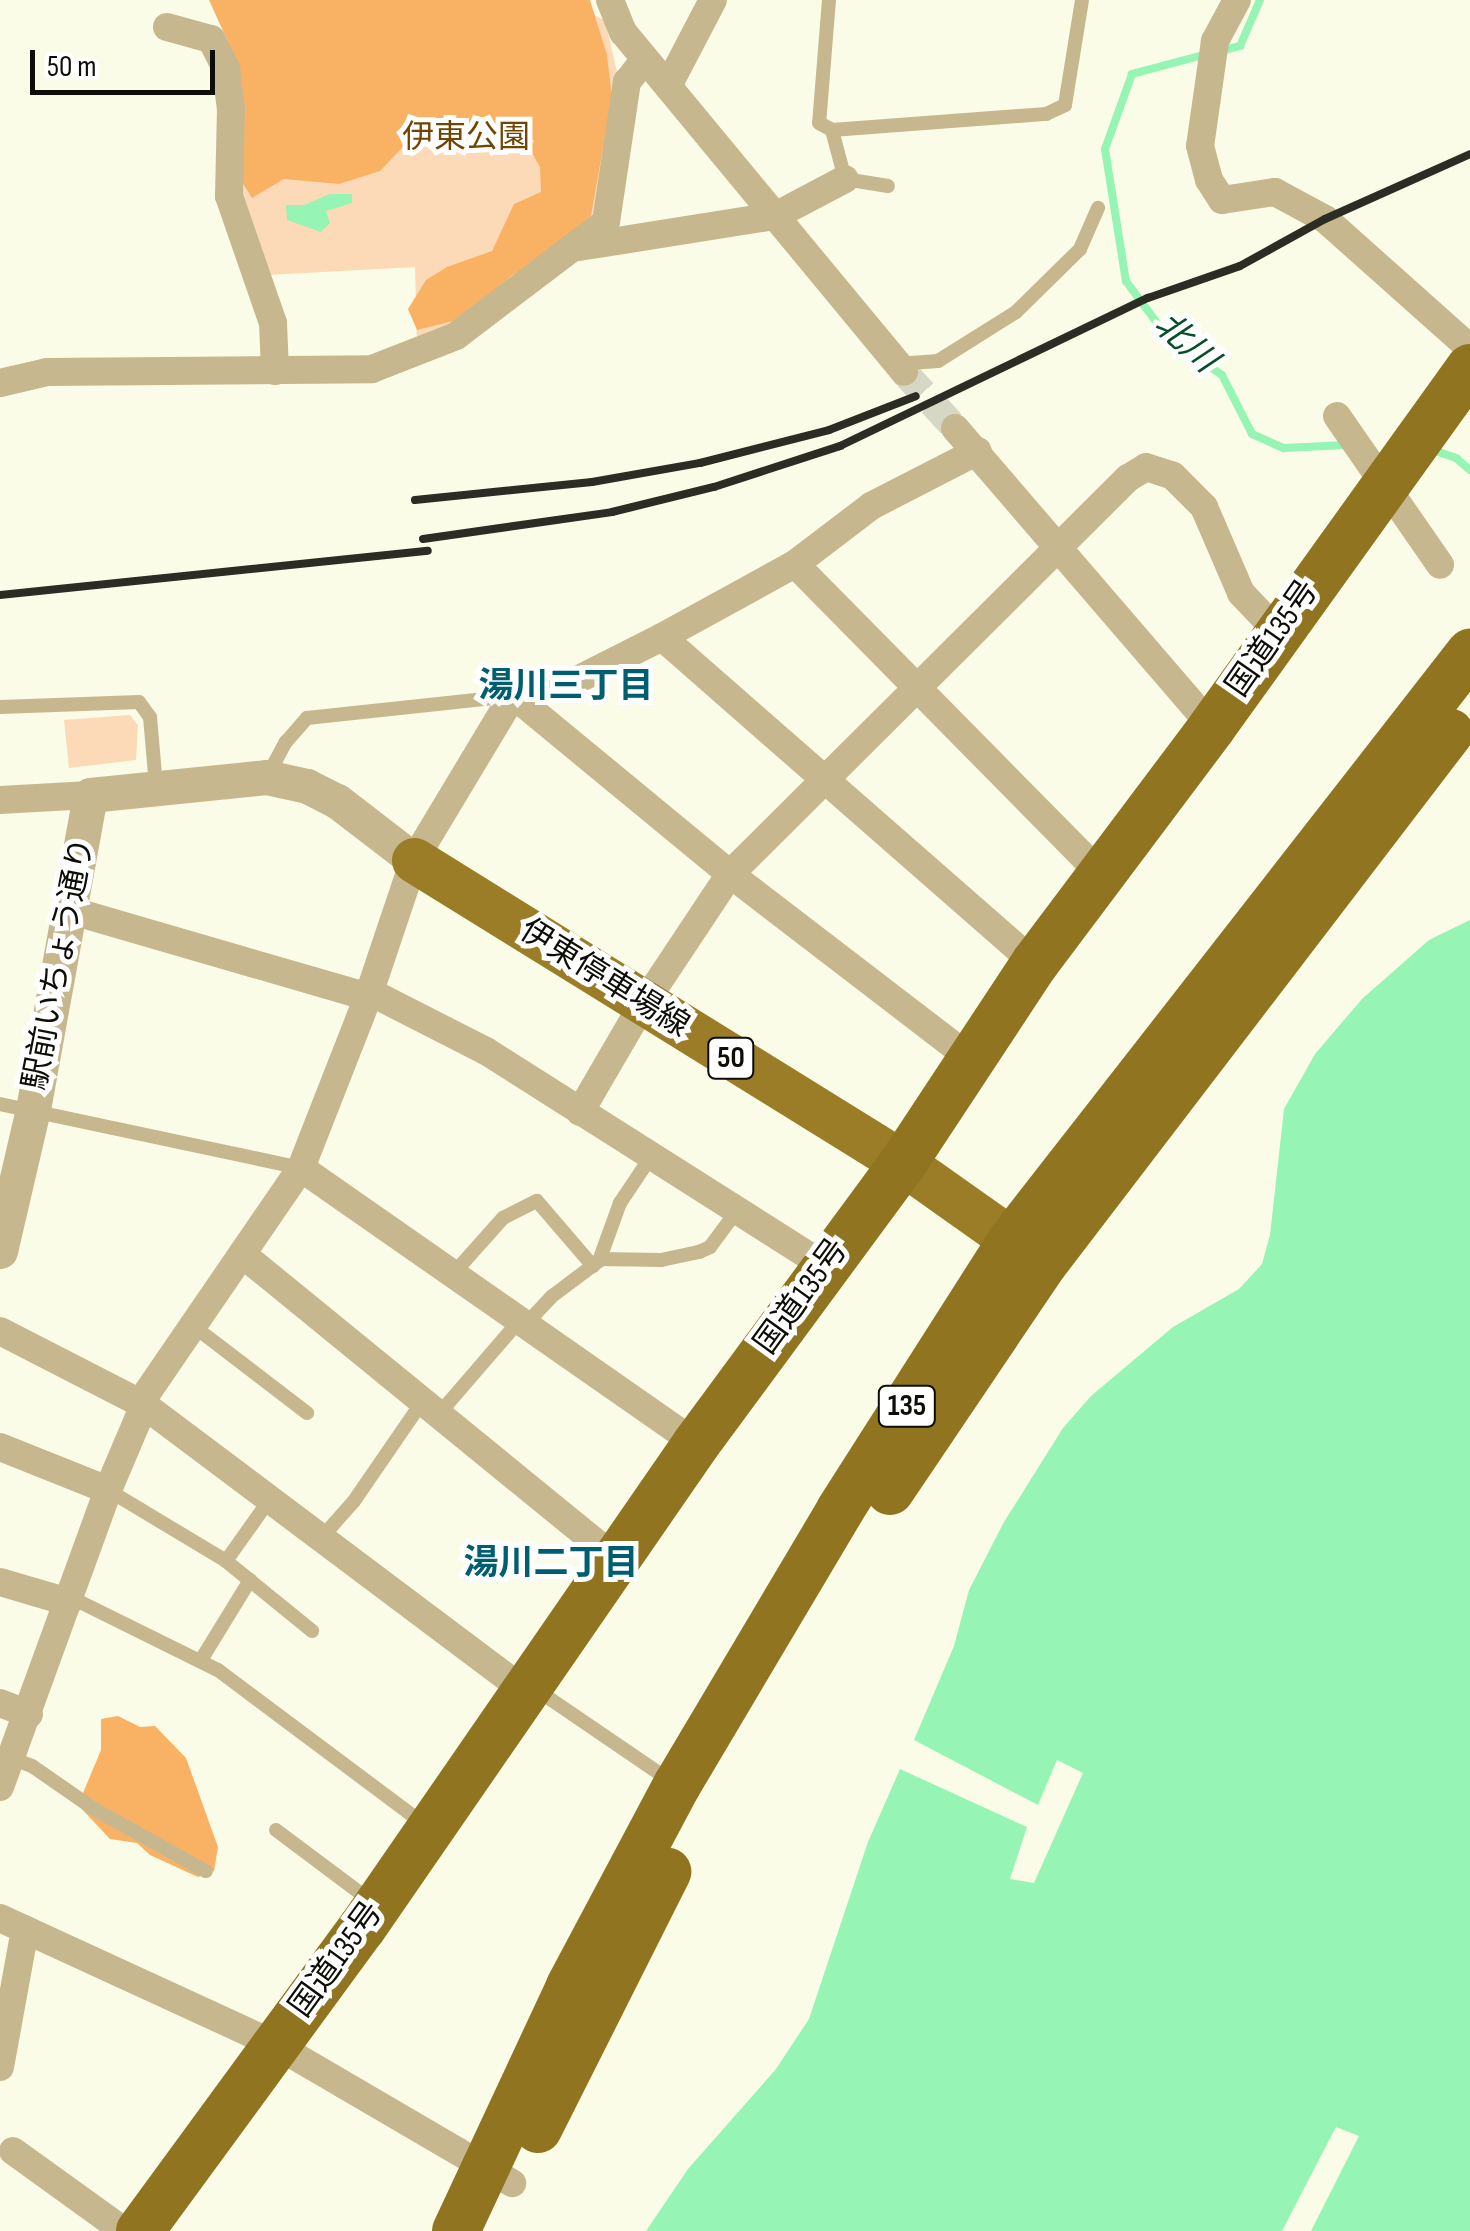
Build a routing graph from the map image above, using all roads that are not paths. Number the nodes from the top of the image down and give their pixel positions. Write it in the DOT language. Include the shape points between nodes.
graph roads {
  1 [pos="610,0"];
  2 [pos="713,0"];
  3 [pos="830,0"];
  4 [pos="1082,0"];
  5 [pos="1237,0"];
  6 [pos="166,27"];
  7 [pos="645,59"];
  8 [pos="668,86"];
  9 [pos="832,130"];
  10 [pos="844,179"];
  11 [pos="888,186"];
  12 [pos="1098,208"];
  13 [pos="775,216"];
  14 [pos="577,248"];
  15 [pos="1470,348"];
  16 [pos="901,368"];
  17 [pos="1470,368"];
  18 [pos="275,371"];
  19 [pos="0,384"];
  20 [pos="955,428"];
  21 [pos="1377,446"];
  22 [pos="978,450"];
  23 [pos="1058,546"];
  24 [pos="794,564"];
  25 [pos="1440,565"];
  26 [pos="1278,632"];
  27 [pos="662,637"];
  28 [pos="1470,653"];
  29 [pos="917,688"];
  30 [pos="513,696"];
  31 [pos="1470,705"];
  32 [pos="0,708"];
  33 [pos="1212,728"];
  34 [pos="266,777"];
  35 [pos="826,779"];
  36 [pos="156,786"];
  37 [pos="90,795"];
  38 [pos="0,800"];
  39 [pos="414,860"];
  40 [pos="730,874"];
  41 [pos="1101,874"];
  42 [pos="69,910"];
  43 [pos="1035,963"];
  44 [pos="369,995"];
  45 [pos="645,1006"];
  46 [pos="970,1058"];
  47 [pos="16,1106"];
  48 [pos="580,1112"];
  49 [pos="650,1158"];
  50 [pos="902,1162"];
  51 [pos="301,1168"];
  52 [pos="736,1212"];
  53 [pos="0,1250"];
  54 [pos="1028,1251"];
  55 [pos="242,1254"];
  56 [pos="597,1262"];
  57 [pos="824,1265"];
  58 [pos="454,1273"];
  59 [pos="524,1321"];
  60 [pos="192,1324"];
  61 [pos="0,1331"];
  62 [pos="142,1404"];
  63 [pos="430,1409"];
  64 [pos="307,1413"];
  65 [pos="696,1444"];
  66 [pos="0,1447"];
  67 [pos="108,1490"];
  68 [pos="270,1499"];
  69 [pos="323,1536"];
  70 [pos="226,1560"];
  71 [pos="617,1560"];
  72 [pos="250,1580"];
  73 [pos="0,1582"];
  74 [pos="68,1600"];
  75 [pos="312,1630"];
  76 [pos="200,1660"];
  77 [pos="526,1686"];
  78 [pos="0,1703"];
  79 [pos="28,1714"];
  80 [pos="12,1758"];
  81 [pos="676,1785"];
  82 [pos="0,1787"];
  83 [pos="430,1828"];
  84 [pos="276,1830"];
  85 [pos="206,1871"];
  86 [pos="377,1906"];
  87 [pos="12,1923"];
  88 [pos="4,2033"];
  89 [pos="274,2044"];
  90 [pos="0,2066"];
  91 [pos="4,2154"];
  92 [pos="499,2175"];
  93 [pos="124,2231"];
  94 [pos="140,2231"];
  95 [pos="456,2231"];
  96 [pos="490,2231"];
  1 -- 7 [label="street" via="622,32"];
  2 -- 8 [label="street"];
  3 -- 9 [label="lane" via="819,122"];
  4 -- 9 [label="lane" via="1065,106 1046,114"];
  5 -- 15 [label="street" via="1216,41 1200,146 1208,180 1222,200 1275,192 1325,219"];
  6 -- 18 [label="street" via="212,39 226,68 229,196 273,323"];
  7 -- 8 [label="street"];
  7 -- 14 [label="street" via="627,82 606,222"];
  8 -- 13 [label="street"];
  9 -- 10 [label="lane"];
  10 -- 11 [label="lane"];
  10 -- 13 [label="street"];
  12 -- 16 [label="lane" via="1080,248 1016,312 938,361"];
  13 -- 14 [label="street"];
  13 -- 16 [label="street"];
  14 -- 18 [label="street" via="456,336 398,362 372,369"];
  17 -- 21 [label="highway, 国道135号"];
  18 -- 19 [label="street" via="47,372"];
  20 -- 22 [label="street"];
  21 -- 25 [label="street"];
  21 -- 26 [label="highway, 国道135号"];
  22 -- 23 [label="street"];
  22 -- 24 [label="street" via="871,506"];
  23 -- 26 [label="street" via="1146,467 1173,476 1204,507 1241,594"];
  23 -- 29 [label="street"];
  23 -- 33 [label="street"];
  24 -- 27 [label="street"];
  24 -- 29 [label="street"];
  26 -- 33 [label="highway, 国道135号"];
  27 -- 30 [label="street" via="566,685"];
  27 -- 35 [label="street"];
  28 -- 54 [label="highway, 135"];
  29 -- 35 [label="street"];
  29 -- 41 [label="street"];
  30 -- 34 [label="lane" via="307,718"];
  30 -- 39 [label="street"];
  30 -- 40 [label="street"];
  31 -- 54 [label="highway, 135"];
  32 -- 36 [label="lane" via="139,702 150,718"];
  33 -- 41 [label="highway, 国道135号"];
  34 -- 36 [label="street"];
  34 -- 39 [label="street" via="337,801"];
  35 -- 40 [label="street"];
  35 -- 43 [label="street"];
  36 -- 37 [label="street"];
  37 -- 38 [label="street"];
  37 -- 42 [label="street, 駅前いちょう通り"];
  39 -- 44 [label="street"];
  39 -- 45 [label="main road, 伊東停車場線 / 50"];
  40 -- 45 [label="street"];
  40 -- 46 [label="street"];
  41 -- 43 [label="highway, 国道135号"];
  42 -- 44 [label="street"];
  42 -- 47 [label="street, 駅前いちょう通り"];
  43 -- 46 [label="highway, 国道135号"];
  44 -- 48 [label="street" via="486,1052"];
  44 -- 51 [label="street"];
  45 -- 48 [label="street"];
  45 -- 50 [label="main road, 伊東停車場線 / 50"];
  46 -- 50 [label="highway, 国道135号"];
  47 -- 51 [label="lane"];
  47 -- 53 [label="street, 駅前いちょう通り"];
  48 -- 49 [label="street"];
  49 -- 52 [label="street"];
  49 -- 56 [label="lane" via="620,1203"];
  50 -- 54 [label="main road, 伊東停車場線 / 50"];
  50 -- 57 [label="highway, 国道135号"];
  51 -- 55 [label="street"];
  51 -- 58 [label="street"];
  52 -- 56 [label="lane" via="699,1252"];
  52 -- 57 [label="street"];
  54 -- 81 [label="highway, 135" via="840,1510"];
  54 -- 92 [label="highway, 135" via="701,1804"];
  55 -- 60 [label="street"];
  55 -- 63 [label="street"];
  56 -- 58 [label="lane" via="537,1202 503,1218"];
  56 -- 59 [label="lane"];
  57 -- 65 [label="highway, 国道135号"];
  58 -- 59 [label="street"];
  59 -- 63 [label="lane"];
  59 -- 65 [label="street"];
  60 -- 62 [label="street"];
  60 -- 64 [label="lane"];
  61 -- 62 [label="street"];
  62 -- 67 [label="street"];
  62 -- 68 [label="street"];
  63 -- 69 [label="lane"];
  63 -- 71 [label="street"];
  65 -- 71 [label="highway, 国道135号"];
  66 -- 67 [label="street"];
  67 -- 70 [label="lane"];
  67 -- 74 [label="street"];
  68 -- 69 [label="street"];
  68 -- 70 [label="lane"];
  69 -- 77 [label="street"];
  70 -- 72 [label="lane"];
  71 -- 77 [label="highway, 国道135号"];
  72 -- 75 [label="lane"];
  72 -- 76 [label="lane"];
  73 -- 74 [label="street"];
  74 -- 76 [label="lane"];
  74 -- 79 [label="street"];
  76 -- 83 [label="lane"];
  77 -- 81 [label="lane"];
  77 -- 83 [label="highway, 国道135号"];
  78 -- 79 [label="street"];
  79 -- 80 [label="street"];
  80 -- 82 [label="street"];
  80 -- 85 [label="lane"];
  81 -- 92 [label="highway, 135" via="570,1986"];
  83 -- 86 [label="highway, 国道135号"];
  84 -- 86 [label="lane"];
  86 -- 89 [label="highway, 国道135号"];
  87 -- 88 [label="street"];
  87 -- 89 [label="street"];
  88 -- 90 [label="street"];
  89 -- 92 [label="street"];
  89 -- 94 [label="highway, 国道135号"];
  91 -- 93 [label="street"];
  92 -- 95 [label="highway, 135"];
  92 -- 96 [label="highway, 135"];
}
